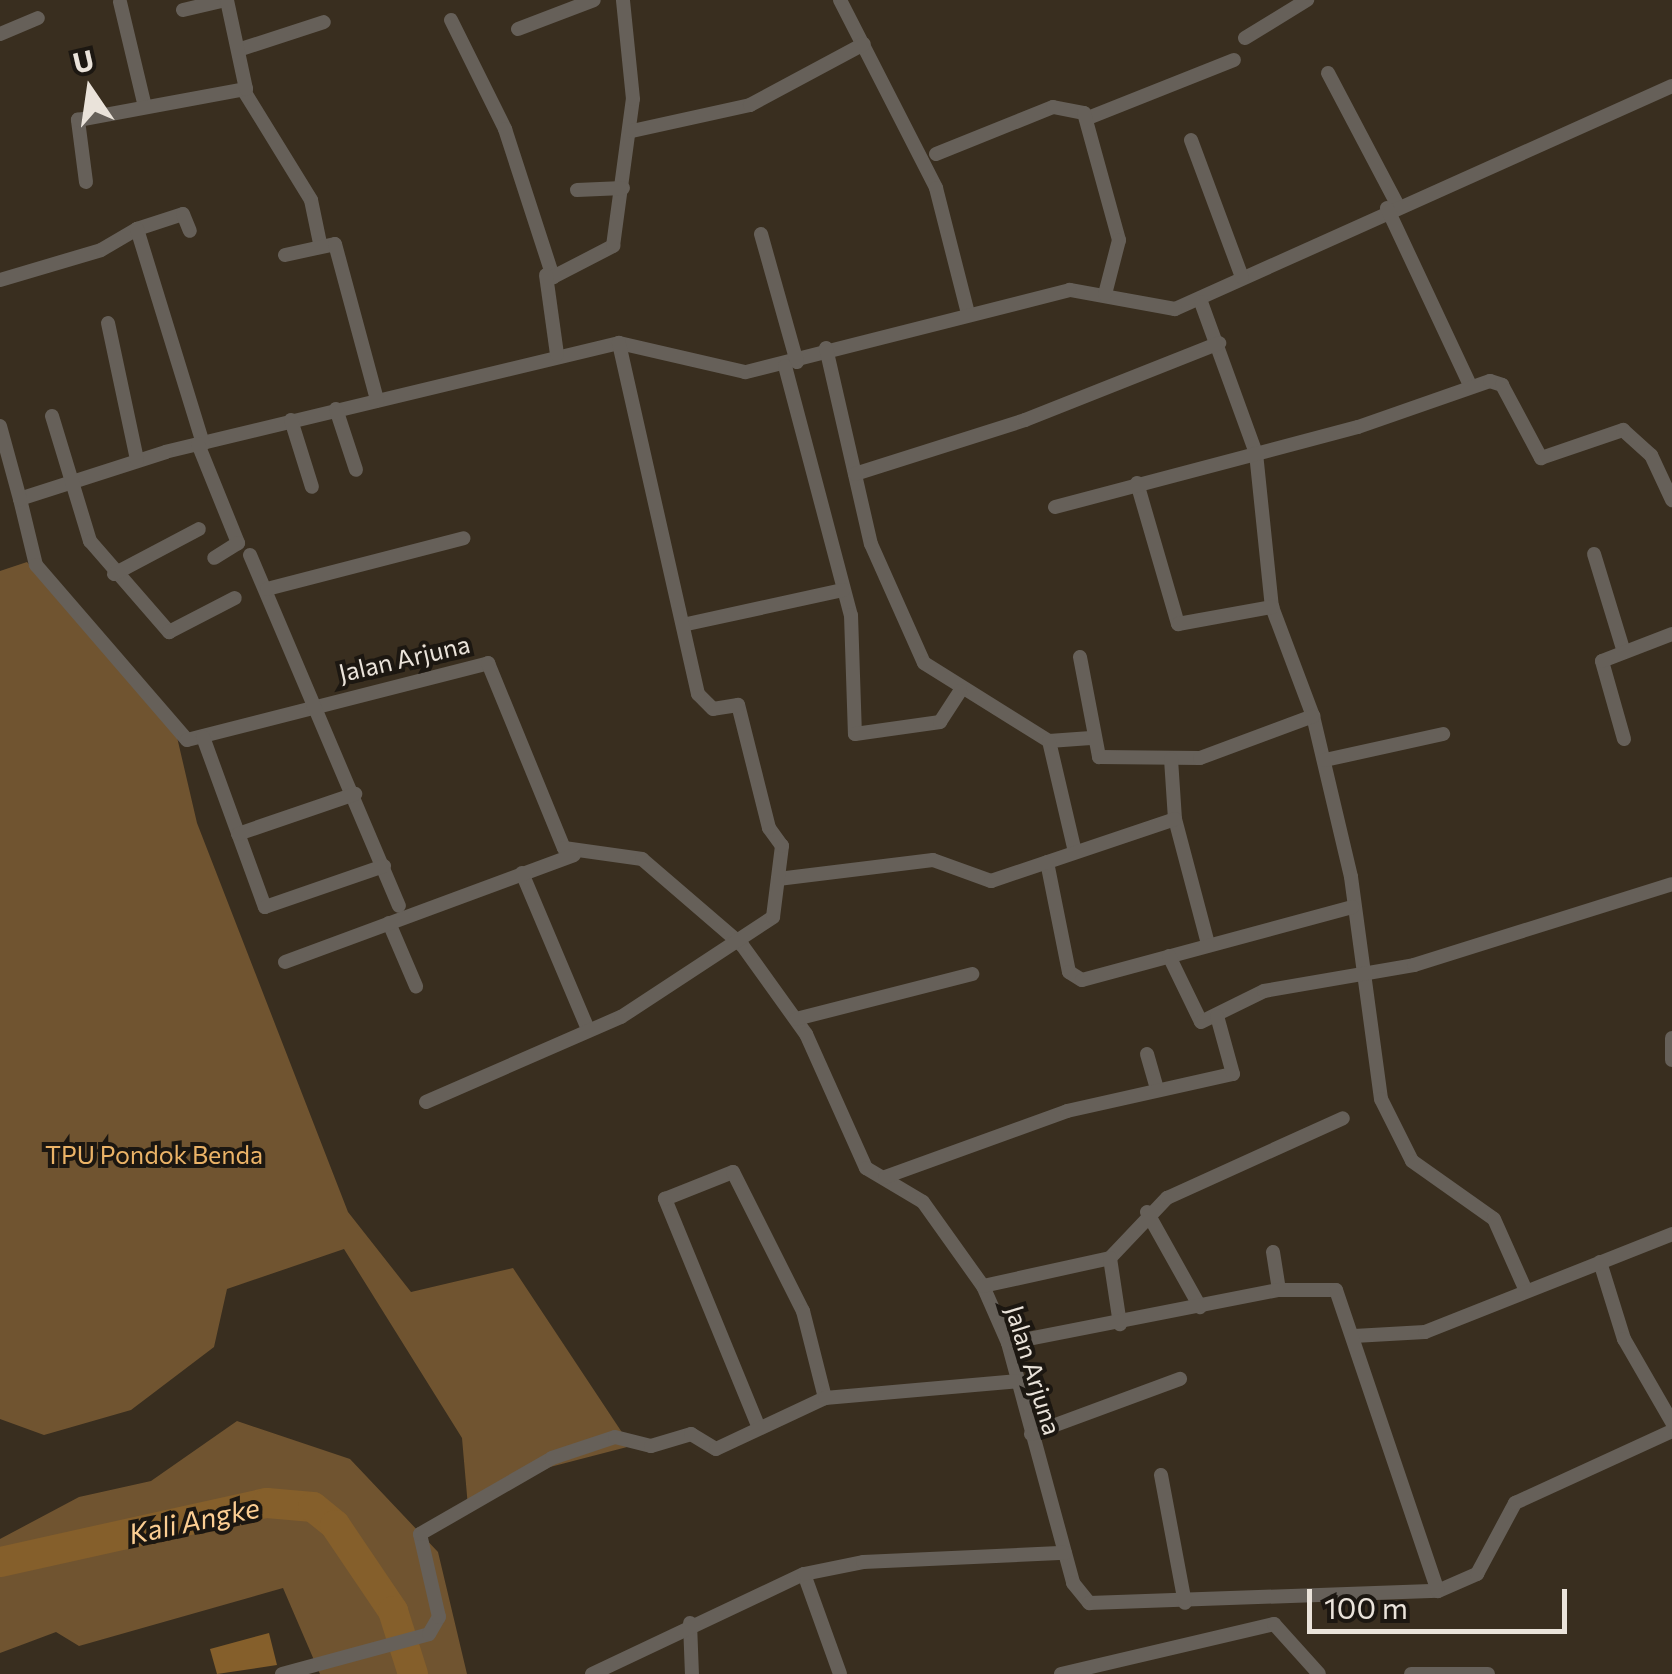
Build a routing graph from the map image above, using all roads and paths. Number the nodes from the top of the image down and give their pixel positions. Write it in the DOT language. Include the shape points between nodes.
graph roads {
  1 [pos="226,0"];
  2 [pos="594,0"];
  3 [pos="623,0"];
  4 [pos="840,0"];
  5 [pos="1307,0"];
  6 [pos="120,2"];
  7 [pos="183,10"];
  8 [pos="38,18"];
  9 [pos="452,20"];
  10 [pos="324,22"];
  11 [pos="518,28"];
  12 [pos="0,34"];
  13 [pos="1245,38"];
  14 [pos="864,44"];
  15 [pos="241,49"];
  16 [pos="1234,60"];
  17 [pos="1328,73"];
  18 [pos="1672,86"];
  19 [pos="244,90"];
  20 [pos="144,102"];
  21 [pos="1088,118"];
  22 [pos="632,131"];
  23 [pos="1192,140"];
  24 [pos="936,154"];
  25 [pos="86,182"];
  26 [pos="623,188"];
  27 [pos="577,190"];
  28 [pos="1392,206"];
  29 [pos="138,229"];
  30 [pos="190,231"];
  31 [pos="762,234"];
  32 [pos="320,243"];
  33 [pos="285,255"];
  34 [pos="546,274"];
  35 [pos="1242,278"];
  36 [pos="0,280"];
  37 [pos="1105,294"];
  38 [pos="1201,302"];
  39 [pos="967,310"];
  40 [pos="108,323"];
  41 [pos="619,343"];
  42 [pos="1218,343"];
  43 [pos="826,348"];
  44 [pos="558,354"];
  45 [pos="791,364"];
  46 [pos="1470,384"];
  47 [pos="376,400"];
  48 [pos="336,408"];
  49 [pos="52,416"];
  50 [pos="290,420"];
  51 [pos="0,426"];
  52 [pos="200,444"];
  53 [pos="1256,453"];
  54 [pos="137,460"];
  55 [pos="356,470"];
  56 [pos="855,474"];
  57 [pos="66,482"];
  58 [pos="1137,483"];
  59 [pos="312,487"];
  60 [pos="20,499"];
  61 [pos="1672,500"];
  62 [pos="1055,506"];
  63 [pos="199,530"];
  64 [pos="464,538"];
  65 [pos="1594,554"];
  66 [pos="250,555"];
  67 [pos="214,558"];
  68 [pos="114,574"];
  69 [pos="267,589"];
  70 [pos="843,590"];
  71 [pos="235,598"];
  72 [pos="1272,608"];
  73 [pos="686,624"];
  74 [pos="1672,634"];
  75 [pos="1623,649"];
  76 [pos="1080,657"];
  77 [pos="960,691"];
  78 [pos="318,701"];
  79 [pos="1313,716"];
  80 [pos="1443,734"];
  81 [pos="196,738"];
  82 [pos="1091,738"];
  83 [pos="1624,739"];
  84 [pos="1049,740"];
  85 [pos="1170,758"];
  86 [pos="1325,760"];
  87 [pos="355,794"];
  88 [pos="1174,819"];
  89 [pos="238,834"];
  90 [pos="1075,852"];
  91 [pos="574,855"];
  92 [pos="1046,862"];
  93 [pos="384,866"];
  94 [pos="522,872"];
  95 [pos="778,879"];
  96 [pos="1672,884"];
  97 [pos="399,906"];
  98 [pos="1352,907"];
  99 [pos="389,923"];
  100 [pos="1208,944"];
  101 [pos="742,945"];
  102 [pos="1170,956"];
  103 [pos="285,962"];
  104 [pos="972,974"];
  105 [pos="1365,976"];
  106 [pos="416,986"];
  107 [pos="1217,1016"];
  108 [pos="796,1018"];
  109 [pos="587,1027"];
  110 [pos="1672,1038"];
  111 [pos="1147,1054"];
  112 [pos="1672,1060"];
  113 [pos="1157,1088"];
  114 [pos="426,1102"];
  115 [pos="1343,1118"];
  116 [pos="885,1177"];
  117 [pos="1147,1212"];
  118 [pos="1672,1234"];
  119 [pos="1274,1252"];
  120 [pos="1110,1258"];
  121 [pos="1600,1262"];
  122 [pos="983,1286"];
  123 [pos="1279,1290"];
  124 [pos="1526,1291"];
  125 [pos="1200,1308"];
  126 [pos="1120,1324"];
  127 [pos="1354,1336"];
  128 [pos="1008,1344"];
  129 [pos="1180,1379"];
  130 [pos="1018,1382"];
  131 [pos="825,1398"];
  132 [pos="1672,1422"];
  133 [pos="759,1428"];
  134 [pos="1672,1432"];
  135 [pos="1031,1434"];
  136 [pos="1160,1475"];
  137 [pos="1065,1553"];
  138 [pos="804,1574"];
  139 [pos="1438,1591"];
  140 [pos="1185,1603"];
  141 [pos="690,1624"];
  142 [pos="1114,1668"];
  143 [pos="282,1674"];
  144 [pos="592,1674"];
  145 [pos="692,1674"];
  146 [pos="840,1674"];
  147 [pos="1061,1674"];
  148 [pos="1318,1674"];
  149 [pos="1410,1674"];
  150 [pos="1488,1674"];
  1 -- 7 [label="street"];
  1 -- 15 [label="street"];
  2 -- 11 [label="street"];
  3 -- 22 [label="street"];
  4 -- 14 [label="street"];
  5 -- 13 [label="street"];
  6 -- 20 [label="street"];
  8 -- 12 [label="street"];
  9 -- 34 [label="street" via="505,129"];
  10 -- 15 [label="street"];
  14 -- 22 [label="street" via="750,105"];
  14 -- 39 [label="street" via="936,188"];
  15 -- 19 [label="street"];
  16 -- 21 [label="street"];
  17 -- 28 [label="street"];
  18 -- 28 [label="street"];
  19 -- 20 [label="street"];
  19 -- 32 [label="street" via="310,200"];
  20 -- 25 [label="street" via="76,121"];
  21 -- 24 [label="street" via="1053,107"];
  21 -- 37 [label="street" via="1120,240"];
  22 -- 26 [label="street"];
  23 -- 35 [label="street"];
  26 -- 27 [label="street"];
  26 -- 34 [label="street" via="612,249"];
  28 -- 35 [label="street"];
  28 -- 46 [label="street"];
  29 -- 30 [label="street" via="183,214"];
  29 -- 36 [label="street" via="101,250"];
  29 -- 52 [label="street"];
  31 -- 45 [label="street"];
  32 -- 33 [label="street"];
  32 -- 47 [label="street" via="336,248"];
  34 -- 44 [label="street"];
  35 -- 38 [label="street"];
  37 -- 38 [label="street" via="1152,310"];
  37 -- 39 [label="street" via="1070,290"];
  38 -- 42 [label="street"];
  39 -- 43 [label="street"];
  40 -- 54 [label="street"];
  41 -- 44 [label="street"];
  41 -- 45 [label="street" via="732,371"];
  41 -- 73 [label="street"];
  42 -- 53 [label="street"];
  42 -- 56 [label="street" via="1025,420"];
  43 -- 45 [label="street"];
  43 -- 56 [label="street"];
  44 -- 47 [label="street"];
  45 -- 70 [label="street"];
  46 -- 53 [label="street"];
  46 -- 61 [label="street" via="1502,384 1547,460 1614,430 1638,438"];
  47 -- 48 [label="street"];
  48 -- 50 [label="street"];
  48 -- 55 [label="street"];
  49 -- 57 [label="street"];
  50 -- 52 [label="street"];
  50 -- 59 [label="street"];
  51 -- 60 [label="street"];
  52 -- 54 [label="street"];
  52 -- 67 [label="street" via="238,543"];
  53 -- 58 [label="street"];
  53 -- 72 [label="street"];
  54 -- 57 [label="street"];
  56 -- 77 [label="street" via="871,544 915,646"];
  57 -- 60 [label="street"];
  57 -- 68 [label="street"];
  58 -- 62 [label="street"];
  58 -- 72 [label="street" via="1178,624"];
  60 -- 81 [label="street" via="36,565"];
  63 -- 68 [label="street"];
  64 -- 69 [label="street"];
  65 -- 75 [label="street"];
  66 -- 69 [label="street"];
  68 -- 71 [label="street" via="169,632"];
  69 -- 78 [label="street"];
  70 -- 73 [label="street"];
  70 -- 77 [label="street" via="856,736 941,722"];
  72 -- 79 [label="street"];
  73 -- 95 [label="street" via="702,704 738,705 769,828 782,846"];
  74 -- 75 [label="street"];
  75 -- 83 [label="street" via="1601,663"];
  76 -- 82 [label="street"];
  77 -- 84 [label="street"];
  78 -- 81 [label="street, Jalan Arjuna"];
  78 -- 87 [label="street"];
  78 -- 91 [label="street, Jalan Arjuna" via="488,663"];
  79 -- 85 [label="street" via="1200,758"];
  79 -- 86 [label="street"];
  80 -- 86 [label="street"];
  81 -- 89 [label="street"];
  82 -- 84 [label="street"];
  82 -- 85 [label="street" via="1099,757"];
  84 -- 90 [label="street"];
  85 -- 88 [label="street"];
  86 -- 98 [label="street"];
  87 -- 89 [label="street"];
  87 -- 93 [label="street"];
  88 -- 90 [label="street"];
  88 -- 100 [label="street"];
  89 -- 93 [label="street" via="265,906"];
  90 -- 92 [label="street"];
  91 -- 94 [label="street"];
  91 -- 101 [label="street, Jalan Arjuna" via="642,858"];
  92 -- 95 [label="street" via="991,881 933,860"];
  92 -- 102 [label="street" via="1075,978"];
  93 -- 97 [label="street"];
  94 -- 99 [label="street"];
  94 -- 109 [label="street"];
  95 -- 101 [label="street" via="773,917"];
  96 -- 105 [label="street"];
  98 -- 100 [label="street"];
  98 -- 105 [label="street"];
  99 -- 103 [label="street"];
  99 -- 106 [label="street"];
  100 -- 102 [label="street"];
  101 -- 108 [label="street, Jalan Arjuna"];
  101 -- 109 [label="street" via="621,1017"];
  102 -- 107 [label="street" via="1194,1020"];
  104 -- 108 [label="street"];
  105 -- 107 [label="street" via="1264,991"];
  105 -- 124 [label="street" via="1381,1099 1396,1133 1420,1168 1485,1206"];
  107 -- 113 [label="street" via="1233,1074"];
  108 -- 116 [label="street, Jalan Arjuna" via="866,1168"];
  109 -- 114 [label="street"];
  110 -- 112 [label="street"];
  111 -- 113 [label="street"];
  113 -- 116 [label="street"];
  115 -- 117 [label="street"];
  116 -- 122 [label="street, Jalan Arjuna" via="924,1202"];
  117 -- 120 [label="street"];
  117 -- 125 [label="street"];
  118 -- 121 [label="street"];
  119 -- 123 [label="street"];
  120 -- 122 [label="street"];
  120 -- 126 [label="street"];
  121 -- 124 [label="street"];
  121 -- 132 [label="street" via="1624,1339"];
  122 -- 128 [label="street, Jalan Arjuna"];
  123 -- 125 [label="street"];
  123 -- 127 [label="street" via="1336,1290"];
  124 -- 127 [label="street" via="1418,1334"];
  125 -- 126 [label="street"];
  126 -- 128 [label="street"];
  127 -- 139 [label="street"];
  128 -- 130 [label="street, Jalan Arjuna"];
  129 -- 135 [label="street"];
  130 -- 131 [label="street"];
  130 -- 135 [label="street, Jalan Arjuna"];
  131 -- 133 [label="street"];
  131 -- 133 [label="street" via="803,1311 733,1172 665,1199"];
  133 -- 143 [label="street" via="716,1450 691,1434 651,1446 616,1437 552,1458 428,1525 418,1548 439,1617 429,1634"];
  134 -- 139 [label="street, Jalan Arjuna" via="1515,1504 1477,1574"];
  135 -- 137 [label="street, Jalan Arjuna"];
  136 -- 140 [label="street"];
  137 -- 138 [label="street" via="864,1562"];
  137 -- 140 [label="street, Jalan Arjuna" via="1089,1603"];
  138 -- 141 [label="street"];
  138 -- 146 [label="street"];
  139 -- 140 [label="street, Jalan Arjuna"];
  141 -- 144 [label="street"];
  141 -- 145 [label="street"];
  142 -- 147 [label="street"];
  142 -- 148 [label="street" via="1274,1624"];
  149 -- 150 [label="street"];
}
